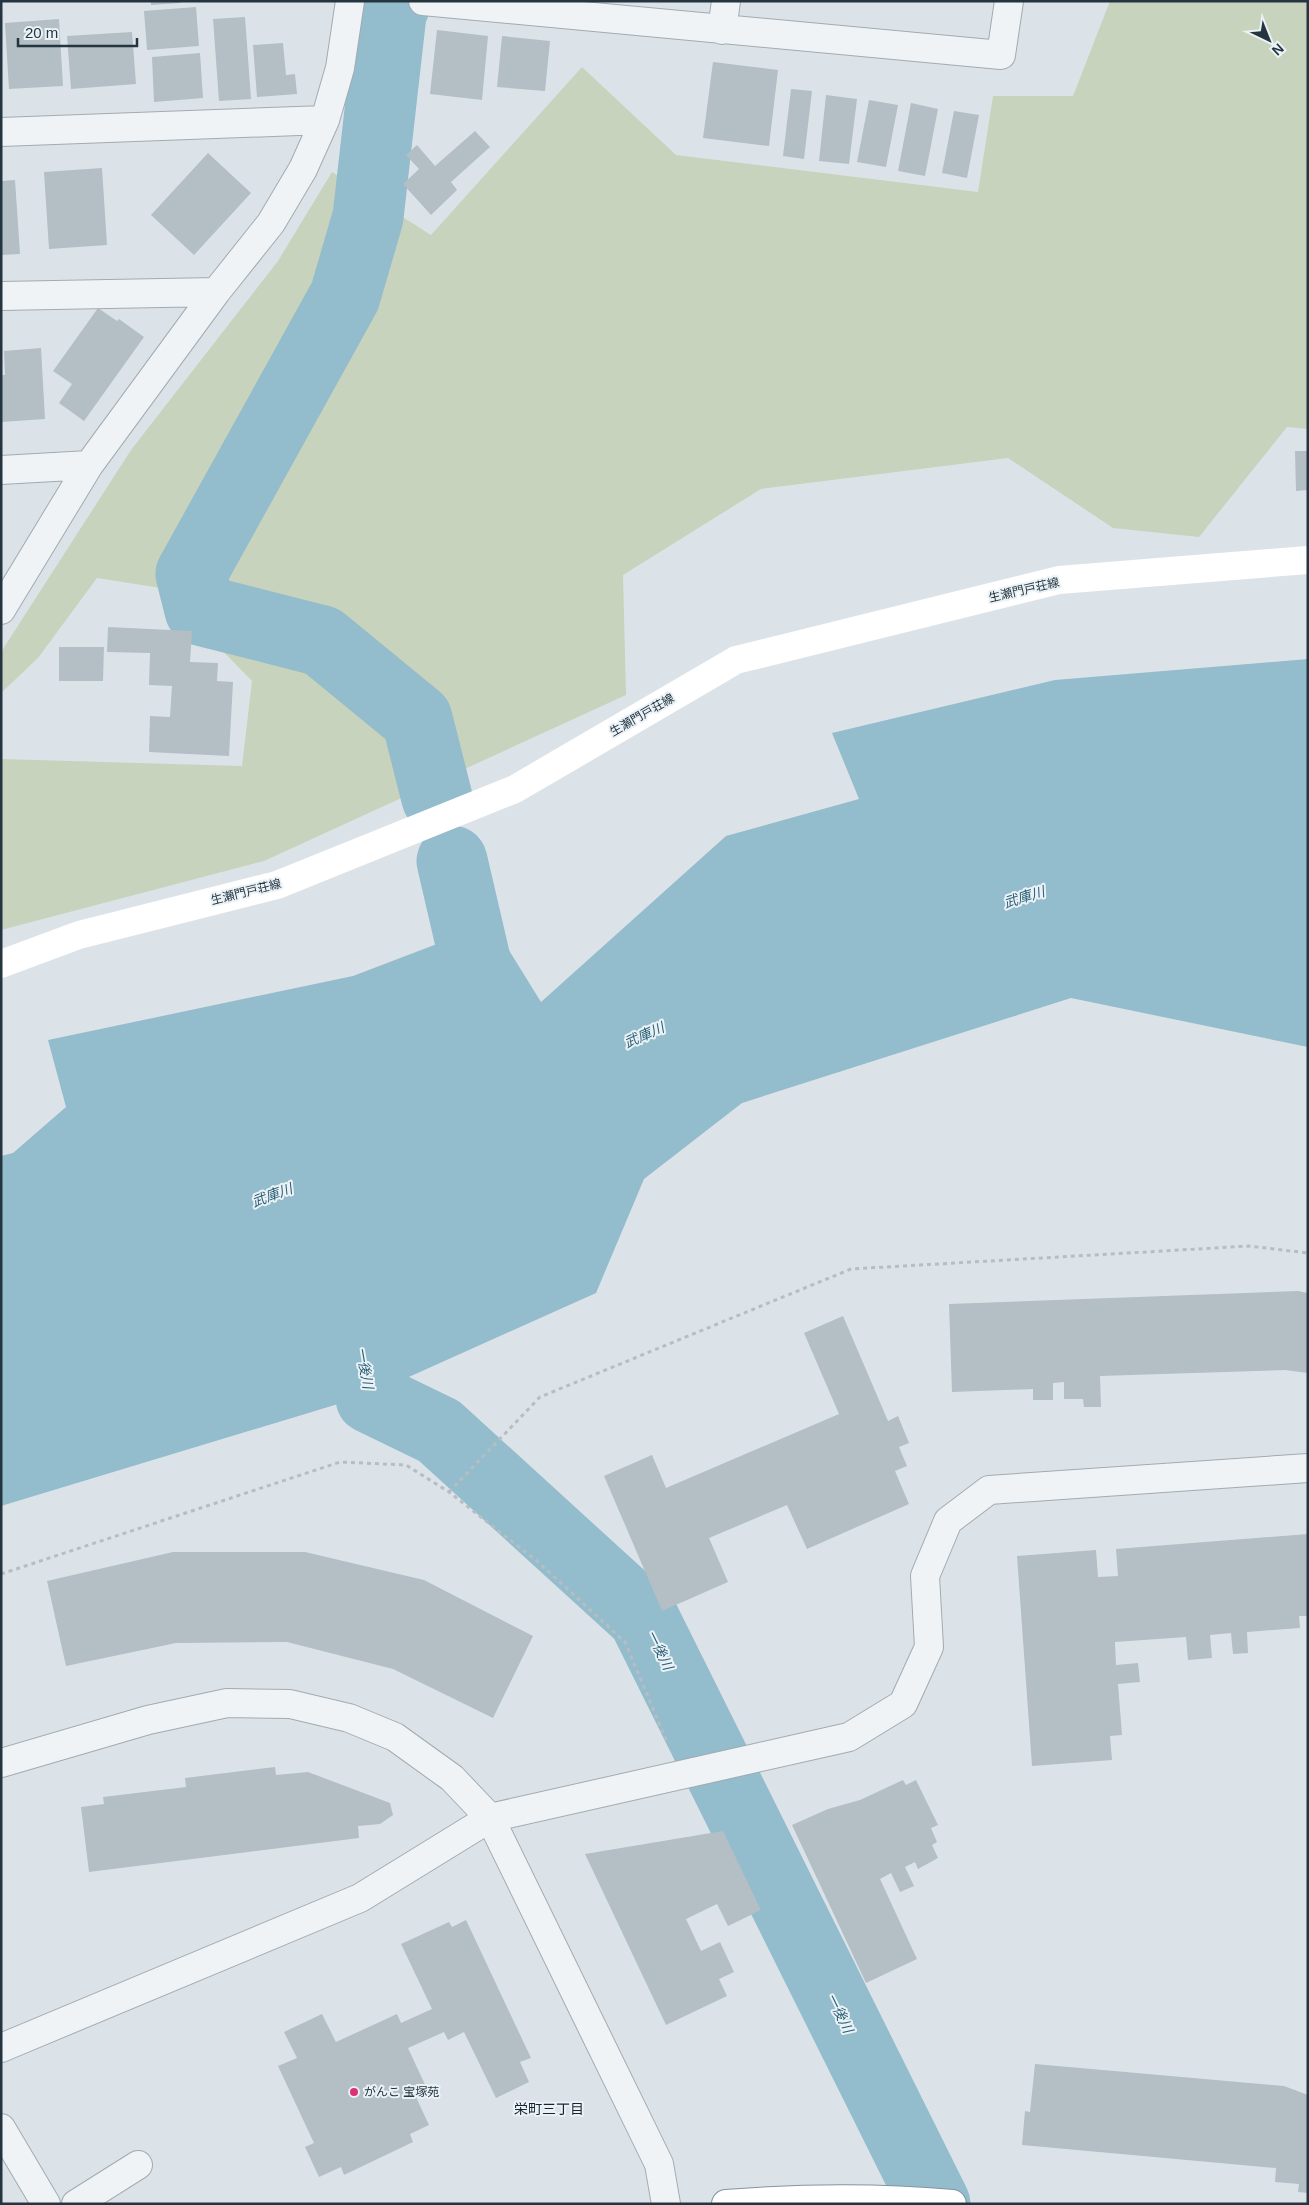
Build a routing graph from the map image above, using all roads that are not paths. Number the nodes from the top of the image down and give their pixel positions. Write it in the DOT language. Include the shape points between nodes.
graph roads {
  1 [pos="350,1"];
  2 [pos="423,1"];
  3 [pos="726,1"];
  4 [pos="1009,1"];
  5 [pos="722,30"];
  6 [pos="325,120"];
  7 [pos="1,132"];
  8 [pos="216,292"];
  9 [pos="1,296"];
  10 [pos="89,465"];
  11 [pos="1,470"];
  12 [pos="1308,560"];
  13 [pos="1,610"];
  14 [pos="1,964"];
  15 [pos="1308,1468"];
  16 [pos="1,1763"];
  17 [pos="490,1818"];
  18 [pos="1,2048"];
  19 [pos="1,2128"];
  20 [pos="138,2165"];
  21 [pos="46,2204"];
  22 [pos="76,2204"];
  23 [pos="666,2204"];
  24 [pos="726,2204"];
  25 [pos="952,2204"];
  1 -- 6 [label="street" via="340,68"];
  2 -- 5 [label="street"];
  3 -- 5 [label="street"];
  4 -- 5 [label="street" via="1001,55"];
  6 -- 7 [label="street"];
  6 -- 8 [label="street" via="303,169 271,223"];
  8 -- 9 [label="street"];
  8 -- 10 [label="street"];
  10 -- 11 [label="street"];
  10 -- 13 [label="street"];
  12 -- 14 [label="main road, 生瀬門戸荘線" via="1059,580 736,660 515,788 277,885 79,935"];
  15 -- 17 [label="street" via="989,1490 948,1521 925,1576 929,1647 902,1704 850,1736"];
  16 -- 17 [label="street" via="148,1720 227,1702 290,1704 349,1718 395,1737 452,1778"];
  17 -- 18 [label="street" via="360,1898"];
  17 -- 23 [label="street" via="659,2164"];
  19 -- 21 [label="street"];
  20 -- 22 [label="street"];
  24 -- 25 [label="main road" via="798,2200 905,2200"];
}
